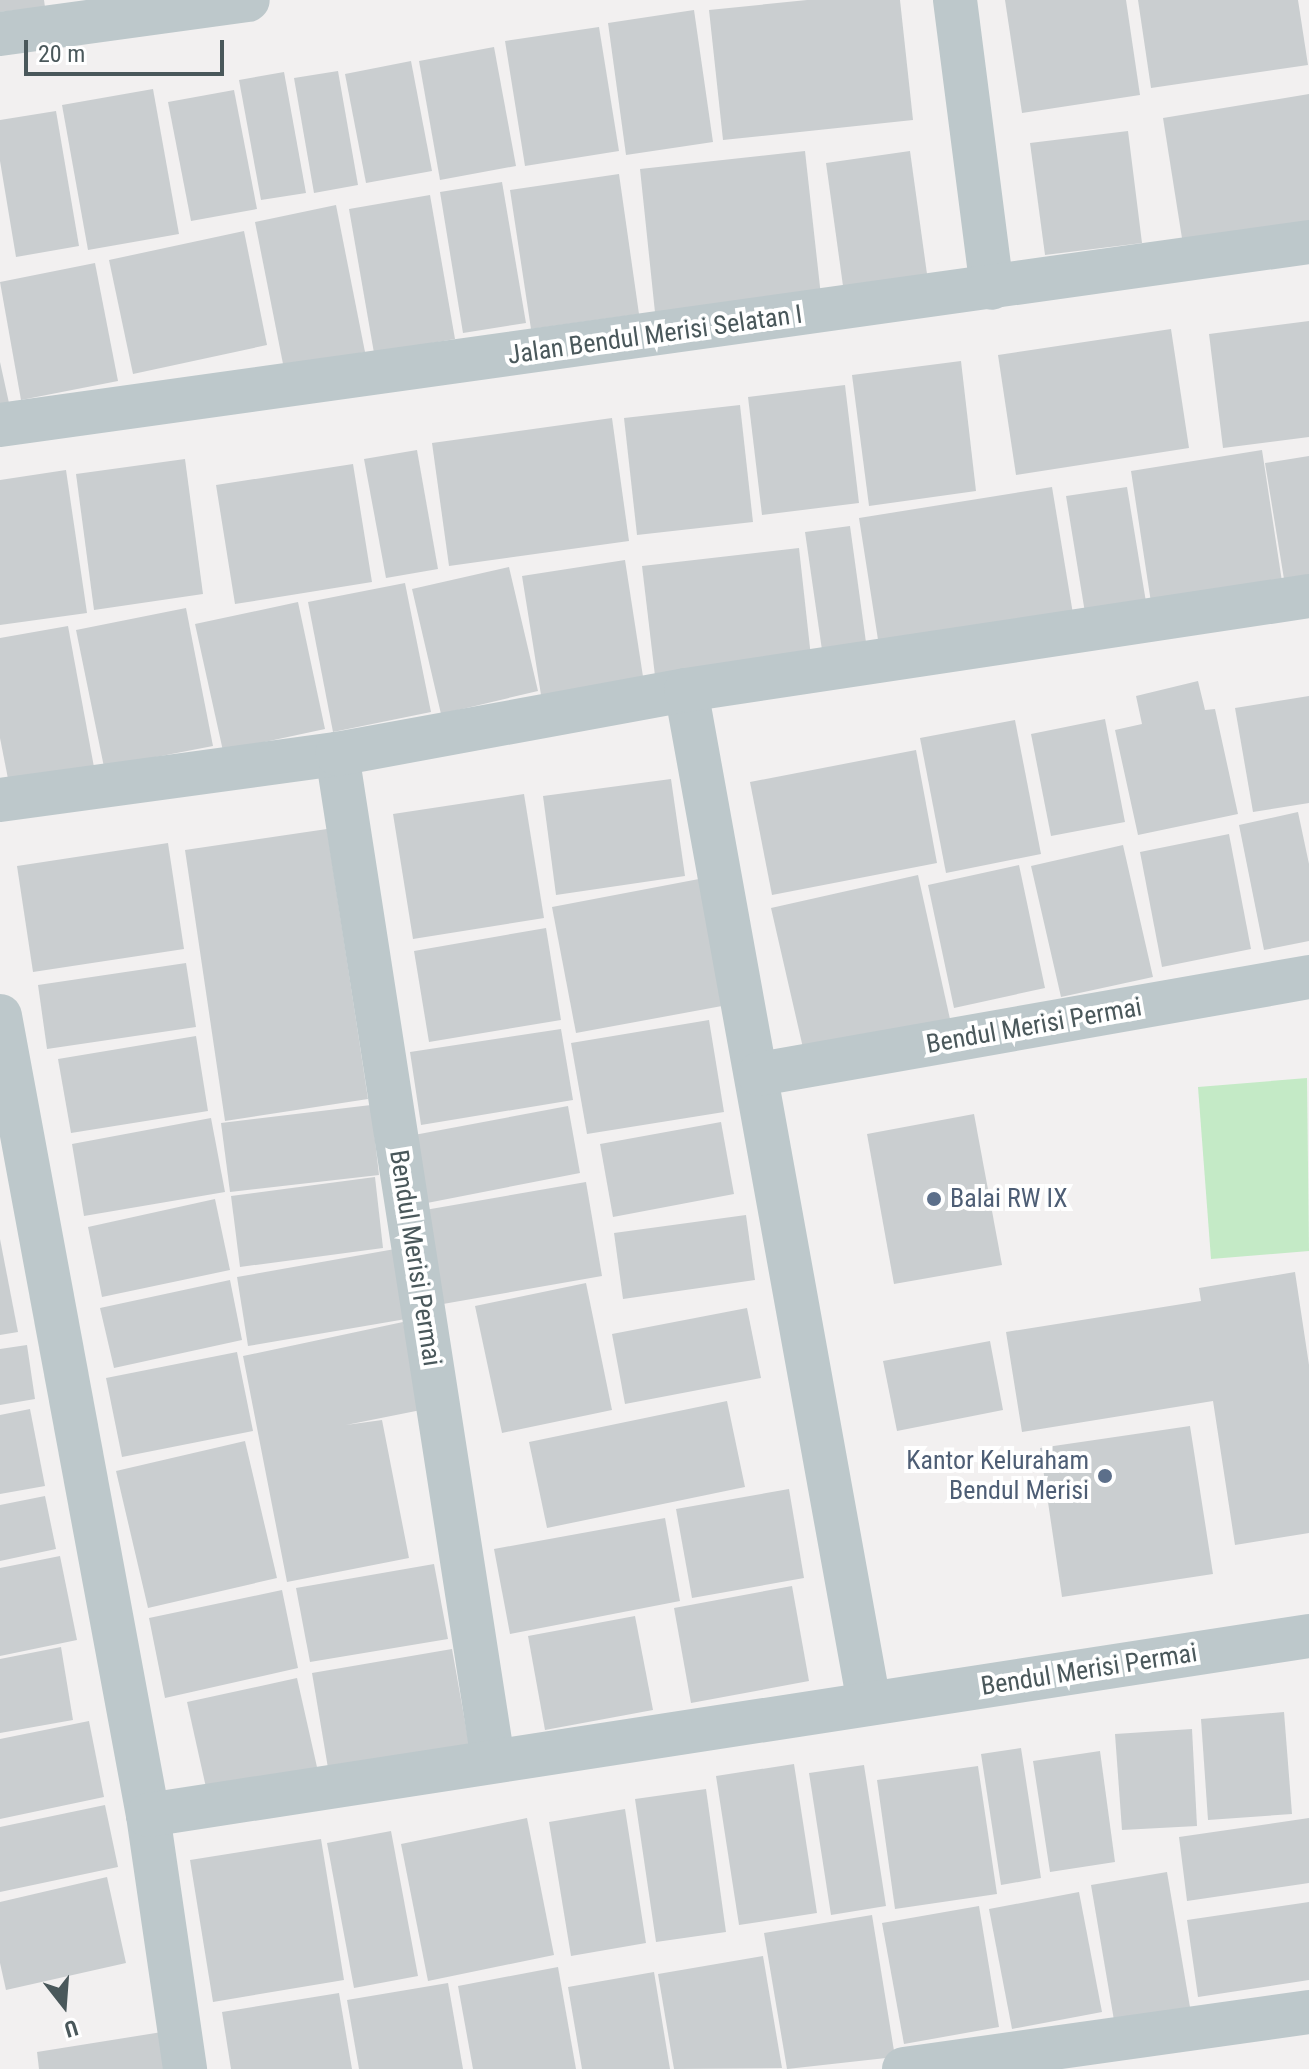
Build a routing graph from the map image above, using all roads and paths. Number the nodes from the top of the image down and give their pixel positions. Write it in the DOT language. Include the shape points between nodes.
graph roads {
  1 [pos="248,0"];
  2 [pos="955,0"];
  3 [pos="0,34"];
  4 [pos="1309,242"];
  5 [pos="992,288"];
  6 [pos="0,425"];
  7 [pos="1309,596"];
  8 [pos="686,690"];
  9 [pos="337,754"];
  10 [pos="0,800"];
  11 [pos="1309,977"];
  12 [pos="0,1016"];
  13 [pos="759,1074"];
  14 [pos="1309,1636"];
  15 [pos="869,1703"];
  16 [pos="493,1761"];
  17 [pos="148,1815"];
  18 [pos="1309,2012"];
  19 [pos="185,2069"];
  20 [pos="904,2069"];
  1 -- 3 [label="street"];
  2 -- 5 [label="street"];
  4 -- 5 [label="street, Jalan Bendul Merisi Selatan I"];
  5 -- 6 [label="street, Jalan Bendul Merisi Selatan I"];
  7 -- 8 [label="street"];
  8 -- 9 [label="street"];
  8 -- 13 [label="street"];
  9 -- 10 [label="street"];
  9 -- 16 [label="street, Bendul Merisi Permai"];
  11 -- 13 [label="street, Bendul Merisi Permai"];
  12 -- 17 [label="street"];
  13 -- 15 [label="street"];
  14 -- 15 [label="street, Bendul Merisi Permai"];
  15 -- 16 [label="street, Bendul Merisi Permai"];
  16 -- 17 [label="street, Bendul Merisi Permai"];
  17 -- 19 [label="street"];
  18 -- 20 [label="street"];
}
